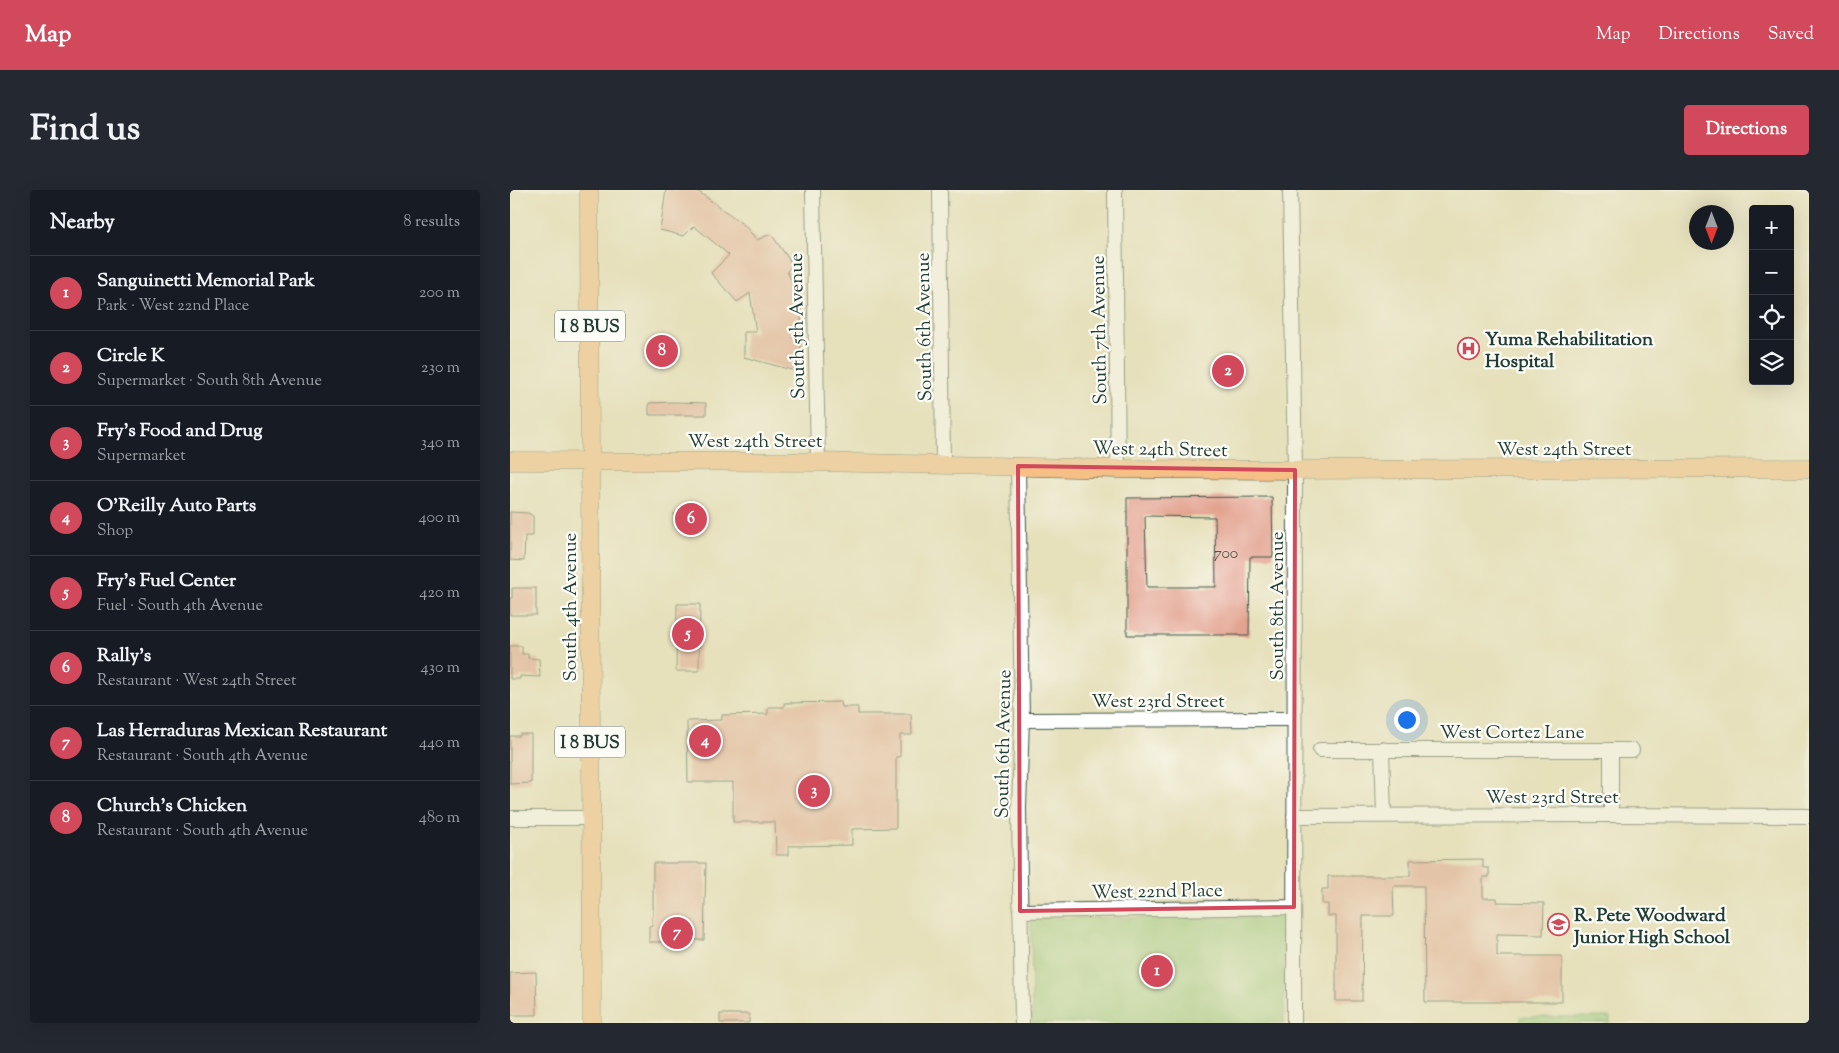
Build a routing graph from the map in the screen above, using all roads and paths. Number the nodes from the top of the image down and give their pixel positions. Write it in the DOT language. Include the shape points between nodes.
graph roads {
  1 [pos="590,190"];
  2 [pos="813,190"];
  3 [pos="940,190"];
  4 [pos="1115,190"];
  5 [pos="1290,190"];
  6 [pos="510,461"];
  7 [pos="590,461"];
  8 [pos="818,462"];
  9 [pos="943,464"];
  10 [pos="1018,466"];
  11 [pos="1809,468"];
  12 [pos="1118,469"];
  13 [pos="1295,470"];
  14 [pos="1294,718"];
  15 [pos="1022,720"];
  16 [pos="1382,749"];
  17 [pos="1320,750"];
  18 [pos="1632,750"];
  19 [pos="1611,751"];
  20 [pos="1384,815"];
  21 [pos="1611,815"];
  22 [pos="1294,816"];
  23 [pos="1809,816"];
  24 [pos="510,818"];
  25 [pos="591,818"];
  26 [pos="1294,907"];
  27 [pos="1020,911"];
  28 [pos="592,1023"];
  29 [pos="1022,1023"];
  30 [pos="1294,1023"];
  1 -- 7 [label="main road, South 4th Avenue / I 8 BUS"];
  2 -- 8 [label="street, South 5th Avenue"];
  3 -- 9 [label="street, South 6th Avenue"];
  4 -- 12 [label="street, South 7th Avenue"];
  5 -- 13 [label="street, South 8th Avenue"];
  6 -- 7 [label="main road, West 24th Street"];
  7 -- 8 [label="main road, West 24th Street"];
  7 -- 25 [label="main road, South 4th Avenue / I 8 BUS"];
  8 -- 9 [label="main road, West 24th Street"];
  9 -- 10 [label="main road, West 24th Street"];
  10 -- 12 [label="main road, West 24th Street"];
  10 -- 15 [label="street, South 6th Avenue"];
  11 -- 13 [label="main road, West 24th Street"];
  12 -- 13 [label="main road, West 24th Street"];
  13 -- 14 [label="street, South 8th Avenue"];
  14 -- 15 [label="street, West 23rd Street"];
  14 -- 22 [label="street, South 8th Avenue"];
  15 -- 27 [label="street, South 6th Avenue"];
  16 -- 17 [label="street, West Cortez Lane"];
  16 -- 19 [label="street, West Cortez Lane"];
  16 -- 20 [label="street"];
  18 -- 19 [label="street, West Cortez Lane"];
  19 -- 21 [label="street, West Cortez Lane"];
  20 -- 21 [label="street, West 23rd Street"];
  20 -- 22 [label="street, West 23rd Street"];
  21 -- 23 [label="street, West 23rd Street"];
  22 -- 26 [label="street, South 8th Avenue"];
  24 -- 25 [label="street"];
  25 -- 28 [label="main road, South 4th Avenue / I 8 BUS"];
  26 -- 27 [label="street, West 22nd Place"];
  26 -- 30 [label="street, South 8th Avenue"];
  27 -- 29 [label="street, South 6th Avenue"];
}
